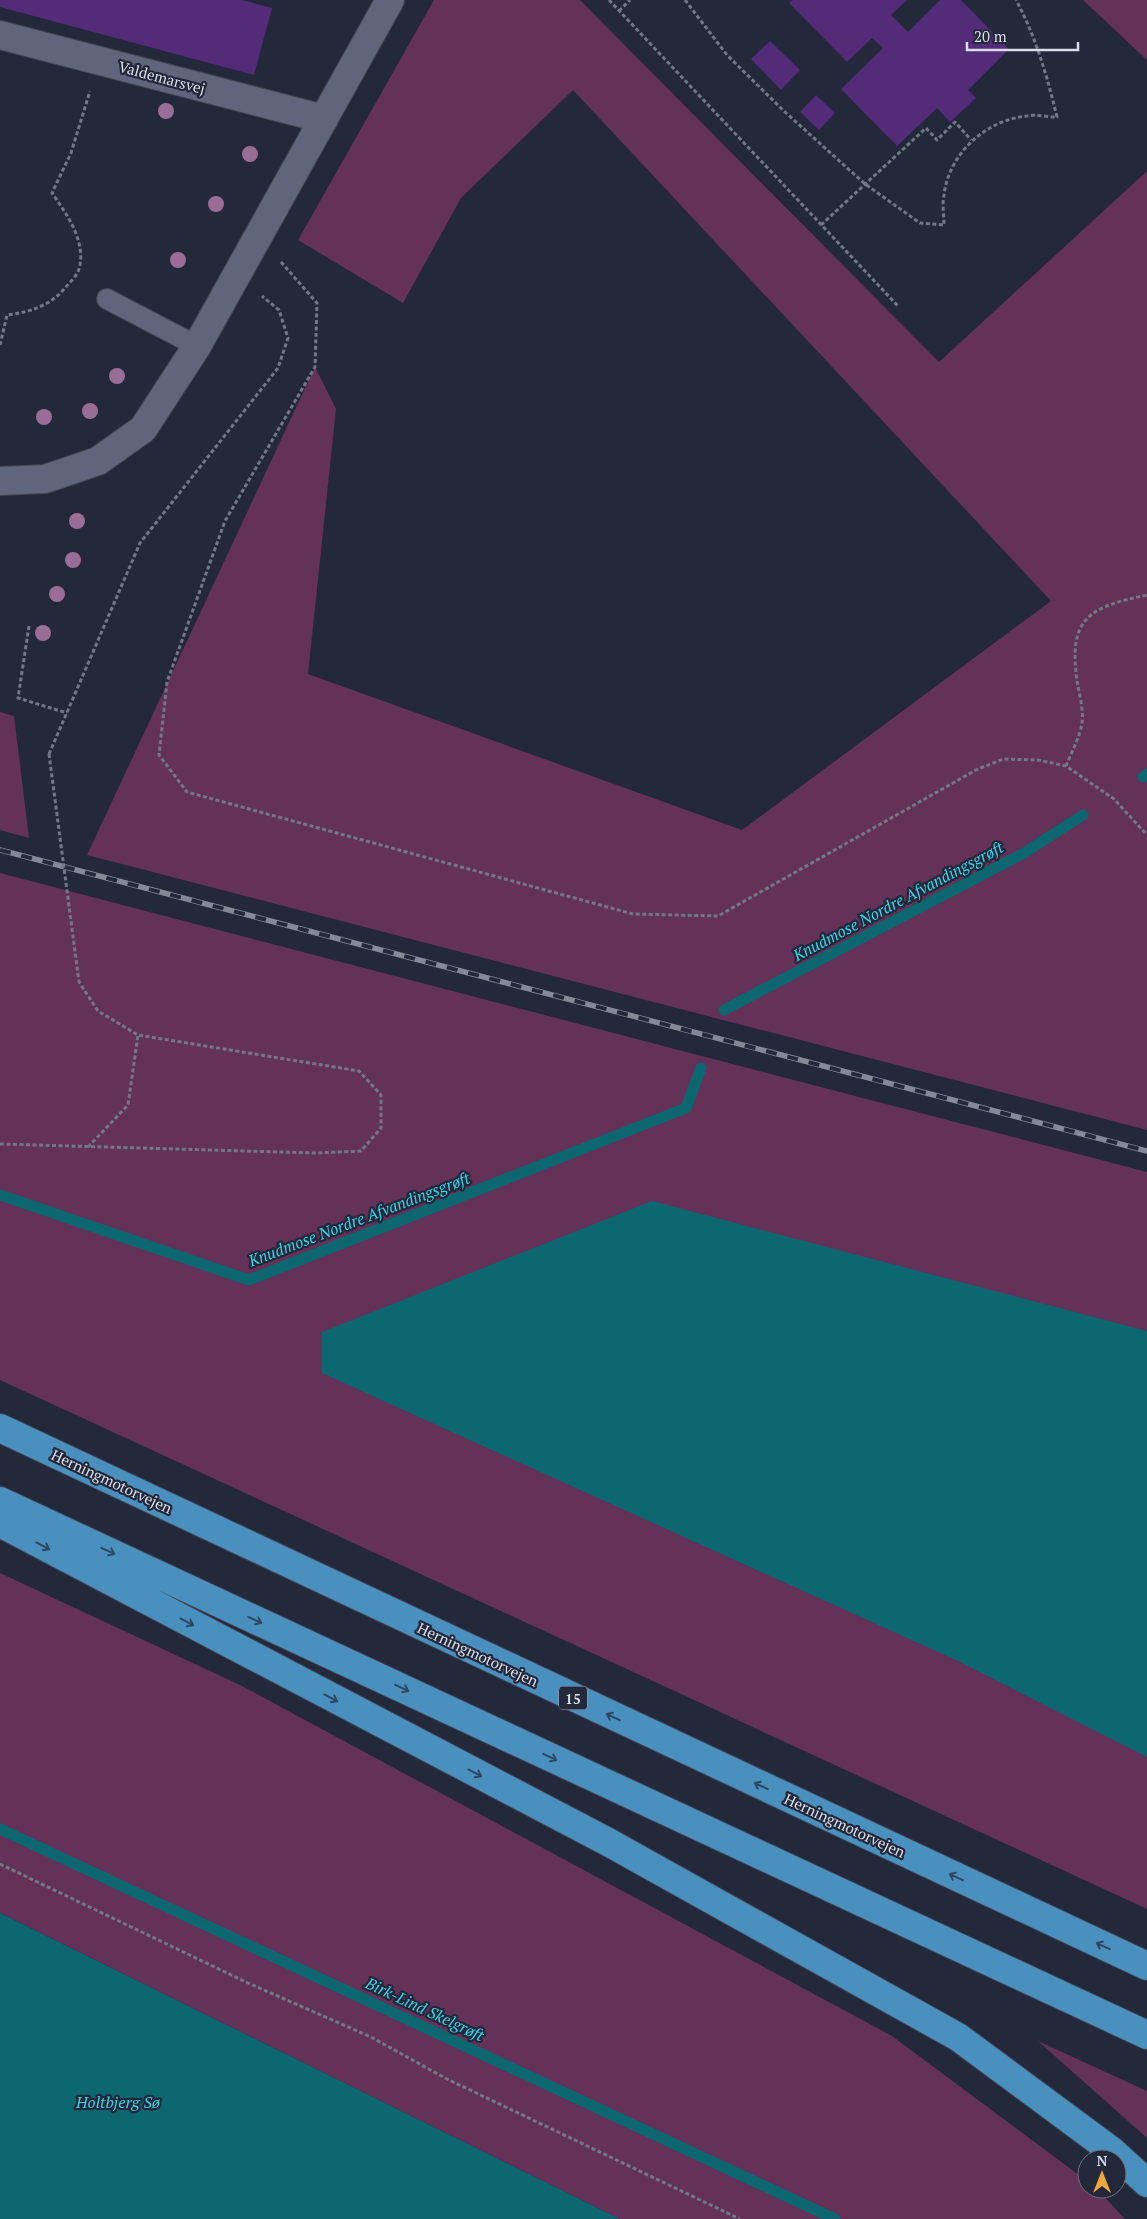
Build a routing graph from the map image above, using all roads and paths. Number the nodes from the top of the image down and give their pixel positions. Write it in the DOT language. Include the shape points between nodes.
graph roads {
  1 [pos="390,0"];
  2 [pos="609,0"];
  3 [pos="630,0"];
  4 [pos="684,0"];
  5 [pos="1016,0"];
  6 [pos="619,11"];
  7 [pos="0,35"];
  8 [pos="99,60"];
  9 [pos="324,119"];
  10 [pos="972,140"];
  11 [pos="865,184"];
  12 [pos="821,225"];
  13 [pos="258,236"];
  14 [pos="237,275"];
  15 [pos="107,299"];
  16 [pos="898,306"];
  17 [pos="0,345"];
  18 [pos="197,346"];
  19 [pos="0,481"];
  20 [pos="1147,595"];
  21 [pos="29,626"];
  22 [pos="67,712"];
  23 [pos="1066,766"];
  24 [pos="1147,835"];
  25 [pos="138,1035"];
  26 [pos="0,1144"];
  27 [pos="88,1146"];
  28 [pos="0,1428"];
  29 [pos="0,1501"];
  30 [pos="0,1523"];
  31 [pos="0,1864"];
  32 [pos="1147,1966"];
  33 [pos="1147,2035"];
  34 [pos="1147,2183"];
  35 [pos="740,2219"];
  1 -- 9 [label="street"];
  2 -- 6 [label="path"];
  3 -- 6 [label="path"];
  4 -- 11 [label="path" via="727,55 784,112"];
  5 -- 10 [label="path" via="1046,69 1057,117 1027,116 997,124"];
  6 -- 12 [label="path"];
  7 -- 8 [label="street, Valdemarsvej"];
  8 -- 9 [label="street, Valdemarsvej"];
  8 -- 17 [label="path" via="71,152 52,193 73,227 78,242 79,269 51,301 37,309 7,315"];
  9 -- 13 [label="street"];
  10 -- 11 [label="path" via="955,122 937,140 926,128"];
  10 -- 11 [label="path" via="953,165 944,194 944,225 920,223"];
  11 -- 12 [label="path"];
  12 -- 16 [label="path"];
  13 -- 14 [label="street"];
  13 -- 23 [label="path" via="317,303 315,367 225,521 167,682 159,755 187,792 633,914 718,916 976,770 1003,759 1038,760"];
  14 -- 18 [label="street"];
  14 -- 22 [label="path" via="279,310 288,338 278,368 140,543"];
  15 -- 18 [label="lane"];
  18 -- 19 [label="street" via="142,428 98,461 45,479"];
  20 -- 23 [label="path" via="1111,603 1085,620 1076,637 1074,662 1082,723"];
  21 -- 22 [label="path" via="18,698"];
  22 -- 25 [label="path, bridge" via="49,754 79,982 98,1011"];
  23 -- 24 [label="path" via="1114,799"];
  25 -- 27 [label="path" via="128,1105"];
  25 -- 27 [label="path" via="359,1071 381,1095 381,1128 362,1151 316,1153"];
  26 -- 27 [label="path"];
  32 -- 28 [label="highway, Herningmotorvejen / 15, one-way"];
  29 -- 33 [label="highway, one-way"];
  30 -- 34 [label="highway, one-way" via="608,1842 958,2037 1112,2151"];
  31 -- 35 [label="path" via="248,1983 371,2037 445,2078"];
}
